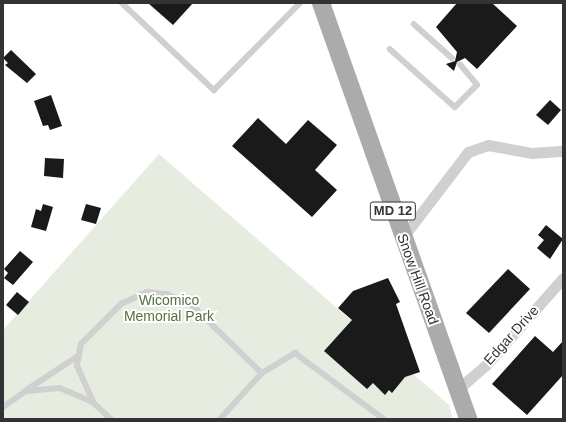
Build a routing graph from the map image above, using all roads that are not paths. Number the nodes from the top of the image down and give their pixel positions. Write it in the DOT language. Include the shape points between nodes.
graph roads {
  1 [pos="122,3"];
  2 [pos="300,3"];
  3 [pos="321,3"];
  4 [pos="414,24"];
  5 [pos="390,49"];
  6 [pos="452,58"];
  7 [pos="460,65"];
  8 [pos="563,151"];
  9 [pos="403,237"];
  10 [pos="563,278"];
  11 [pos="78,356"];
  12 [pos="262,373"];
  13 [pos="457,390"];
  14 [pos="26,391"];
  15 [pos="92,402"];
  16 [pos="3,407"];
  17 [pos="111,419"];
  18 [pos="220,419"];
  19 [pos="384,419"];
  20 [pos="468,419"];
  1 -- 2 [label="lane" via="214,90"];
  3 -- 9 [label="main road, Snow Hill Road / MD 12"];
  4 -- 6 [label="lane"];
  5 -- 7 [label="lane" via="455,107 477,85"];
  8 -- 9 [label="street" via="532,154 488,145 468,152"];
  9 -- 13 [label="main road, Snow Hill Road / MD 12"];
  10 -- 13 [label="street, Edgar Drive" via="486,365"];
  11 -- 12 [label="lane" via="82,344 121,304 147,292 167,294 193,306"];
  11 -- 14 [label="lane"];
  11 -- 15 [label="lane" via="79,378"];
  12 -- 18 [label="lane"];
  12 -- 19 [label="lane" via="295,353"];
  13 -- 20 [label="main road, Snow Hill Road / MD 12"];
  14 -- 15 [label="lane" via="60,388"];
  14 -- 16 [label="lane"];
  15 -- 17 [label="lane"];
}
